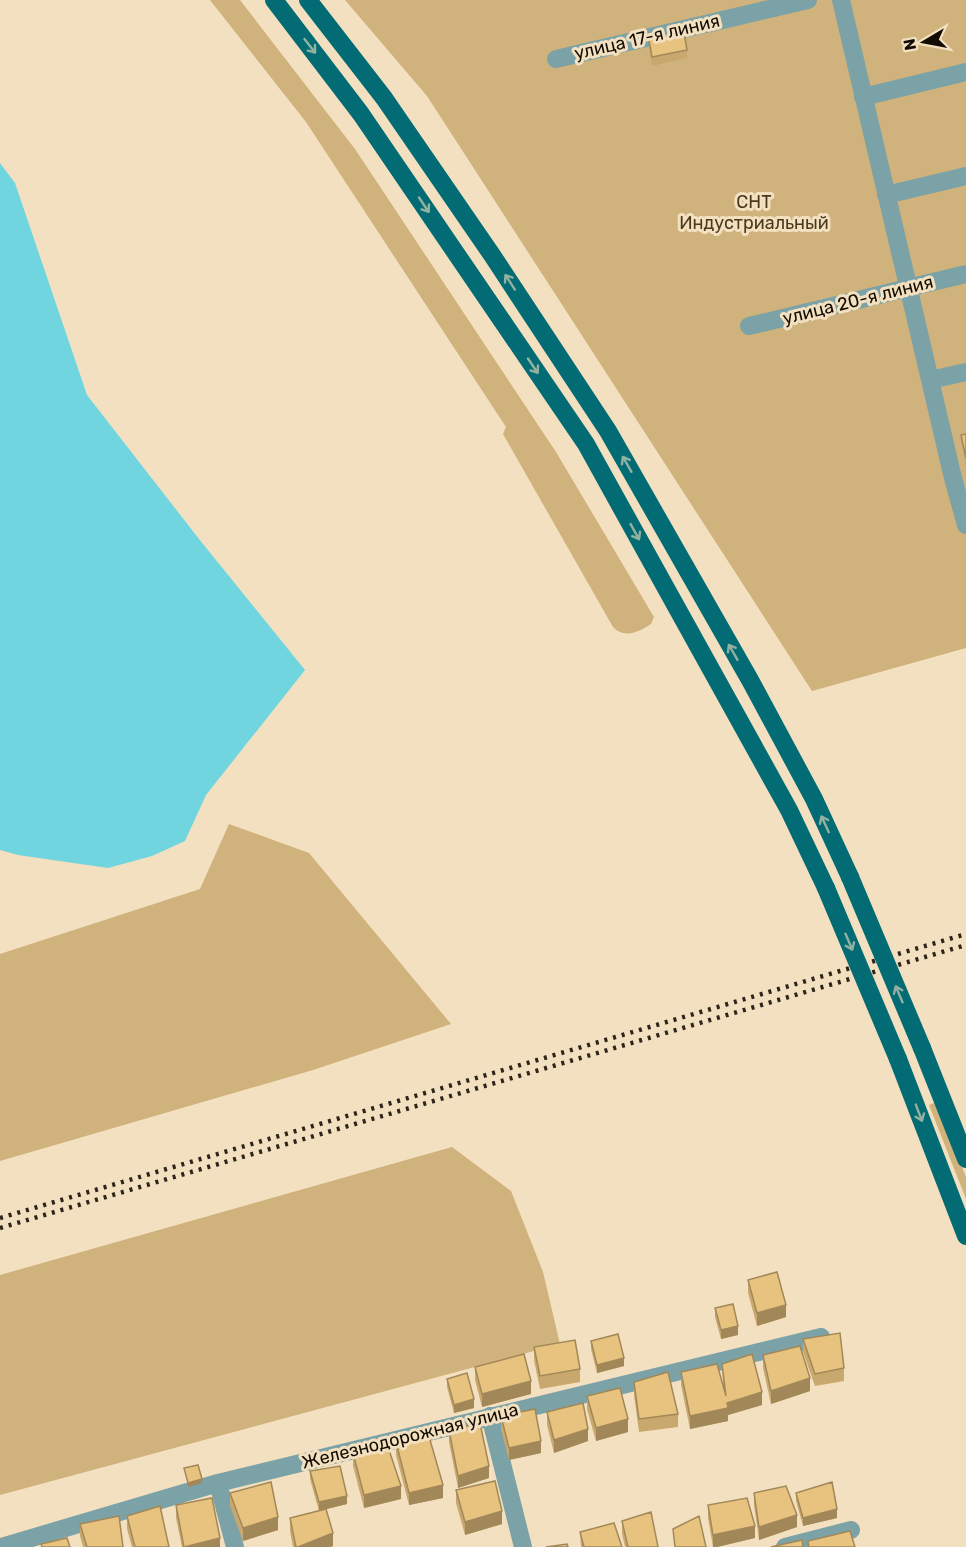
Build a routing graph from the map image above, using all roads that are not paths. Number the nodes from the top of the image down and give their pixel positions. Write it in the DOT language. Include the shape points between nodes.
graph roads {
  1 [pos="274,0"];
  2 [pos="309,0"];
  3 [pos="808,0"];
  4 [pos="841,0"];
  5 [pos="556,58"];
  6 [pos="966,72"];
  7 [pos="863,97"];
  8 [pos="966,176"];
  9 [pos="886,195"];
  10 [pos="966,274"];
  11 [pos="908,288"];
  12 [pos="749,326"];
  13 [pos="966,372"];
  14 [pos="930,380"];
  15 [pos="959,476"];
  16 [pos="966,525"];
  17 [pos="966,1159"];
  18 [pos="966,1236"];
  19 [pos="822,1337"];
  20 [pos="490,1416"];
  21 [pos="218,1483"];
  22 [pos="851,1530"];
  23 [pos="1,1547"];
  24 [pos="235,1547"];
  25 [pos="523,1547"];
  26 [pos="785,1547"];
  1 -- 18 [label="main road, one-way, bridge" via="361,114 586,444 784,800 898,1059"];
  17 -- 2 [label="main road, one-way, bridge" via="814,799 608,431 384,98"];
  3 -- 5 [label="street, улица 17-я линия"];
  4 -- 7 [label="street"];
  6 -- 7 [label="street"];
  7 -- 9 [label="street"];
  8 -- 9 [label="street"];
  9 -- 11 [label="street"];
  10 -- 11 [label="street, улица 20-я линия"];
  11 -- 12 [label="street, улица 20-я линия"];
  11 -- 14 [label="street"];
  13 -- 14 [label="street"];
  14 -- 15 [label="street"];
  15 -- 16 [label="street"];
  19 -- 20 [label="street, Железнодорожная улица"];
  20 -- 21 [label="street, Железнодорожная улица"];
  20 -- 25 [label="street"];
  21 -- 23 [label="street, Железнодорожная улица"];
  21 -- 24 [label="street"];
  22 -- 26 [label="street"];
}
